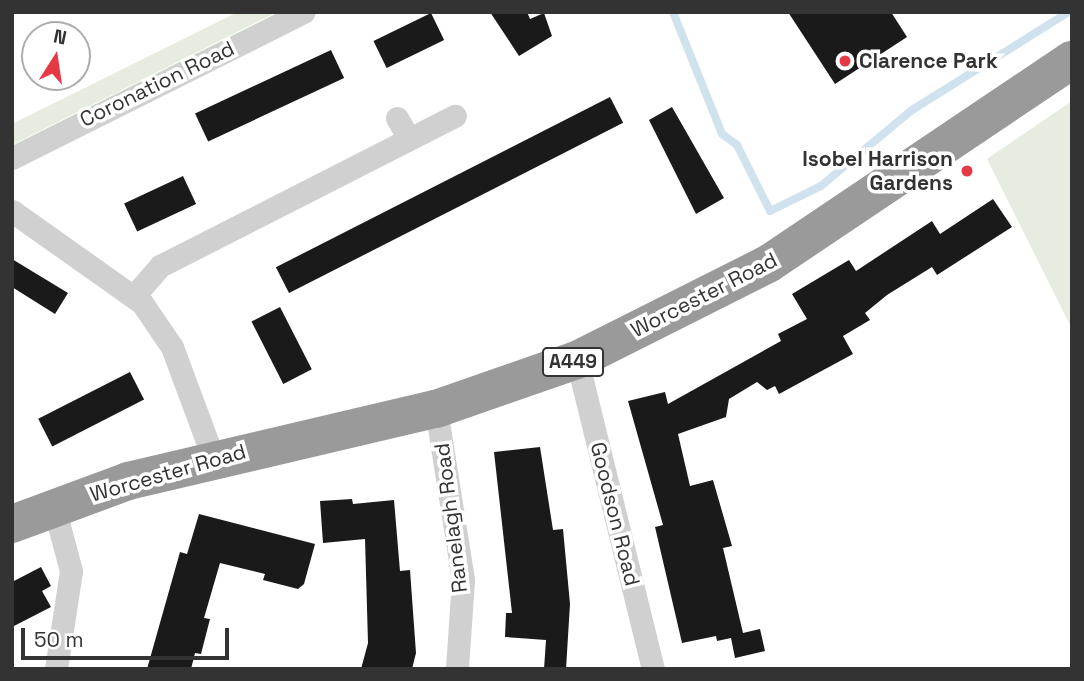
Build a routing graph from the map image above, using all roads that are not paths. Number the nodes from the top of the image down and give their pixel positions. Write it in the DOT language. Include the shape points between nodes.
graph roads {
  1 [pos="303,12"];
  2 [pos="1072,60"];
  3 [pos="455,116"];
  4 [pos="397,118"];
  5 [pos="409,139"];
  6 [pos="12,158"];
  7 [pos="12,211"];
  8 [pos="134,296"];
  9 [pos="577,360"];
  10 [pos="436,409"];
  11 [pos="214,457"];
  12 [pos="54,507"];
  13 [pos="12,524"];
  14 [pos="57,669"];
  15 [pos="457,669"];
  16 [pos="653,669"];
  1 -- 6 [label="street, Coronation Road"];
  2 -- 9 [label="highway, Worcester Road / A449" via="768,264"];
  3 -- 5 [label="street"];
  4 -- 5 [label="street"];
  5 -- 8 [label="street" via="160,266"];
  7 -- 8 [label="street"];
  8 -- 11 [label="street" via="172,347"];
  9 -- 10 [label="highway, Worcester Road / A449"];
  9 -- 16 [label="street, Goodson Road"];
  10 -- 11 [label="highway, Worcester Road / A449"];
  10 -- 15 [label="street, Ranelagh Road" via="463,580"];
  11 -- 12 [label="highway, Worcester Road / A449"];
  12 -- 13 [label="highway, Worcester Road / A449"];
  12 -- 14 [label="street" via="71,571"];
}
